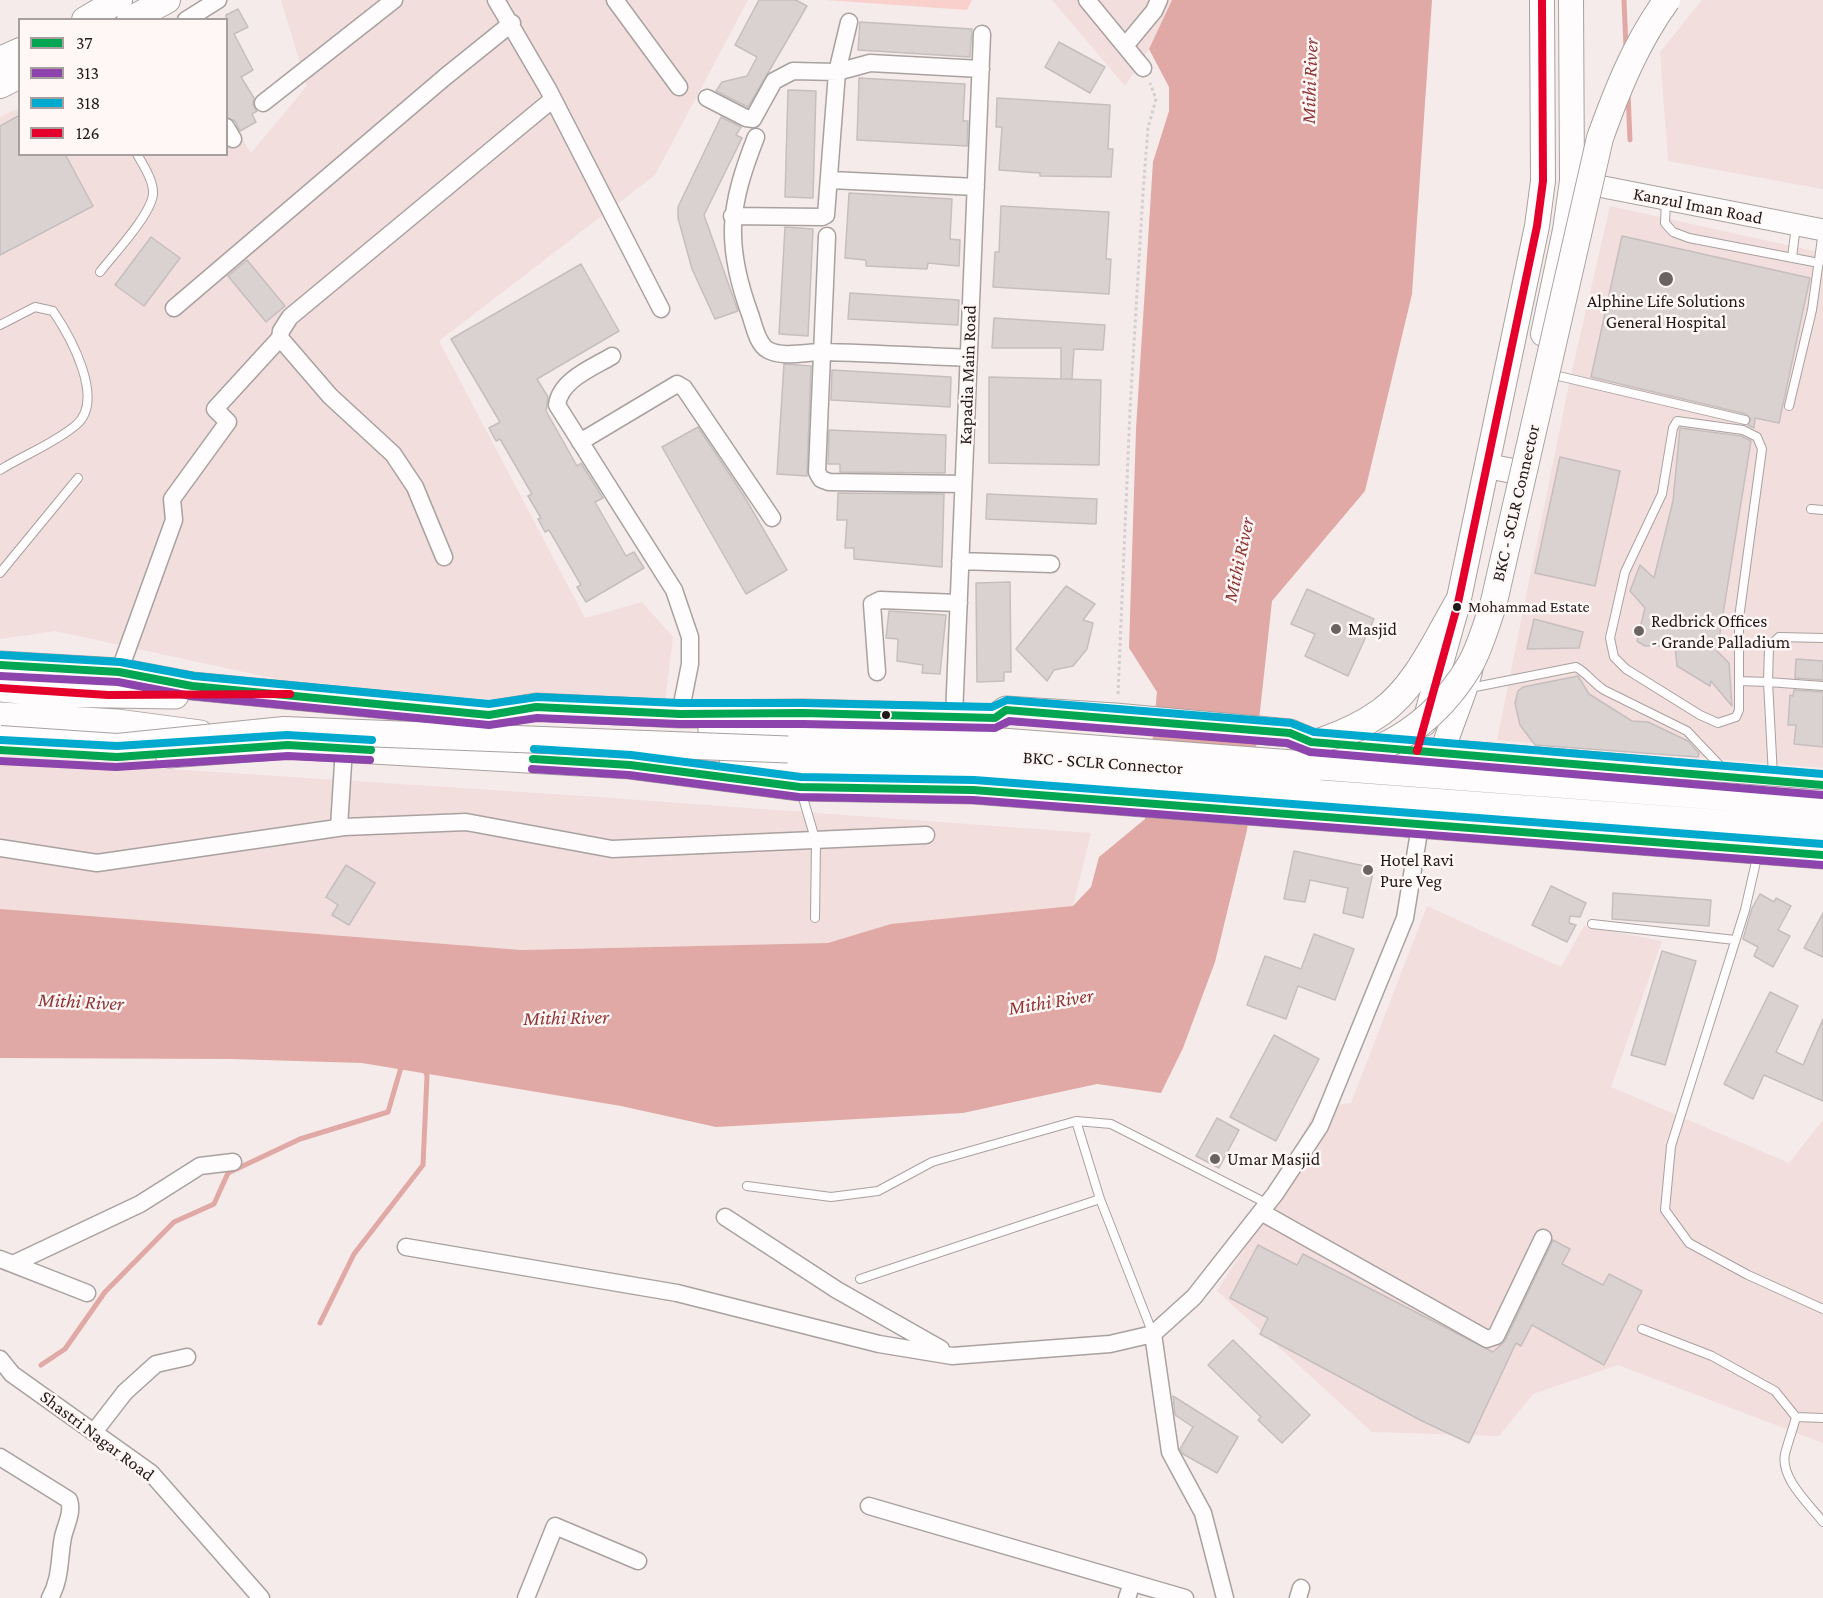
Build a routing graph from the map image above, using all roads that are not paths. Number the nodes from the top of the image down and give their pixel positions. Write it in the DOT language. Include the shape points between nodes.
graph roads {
  1 [pos="119,0"];
  2 [pos="167,0"];
  3 [pos="218,0"];
  4 [pos="394,0"];
  5 [pos="496,0"];
  6 [pos="615,0"];
  7 [pos="1088,0"];
  8 [pos="1159,0"];
  9 [pos="1542,0"];
  10 [pos="1571,0"];
  11 [pos="1667,0"];
  12 [pos="193,11"];
  13 [pos="88,18"];
  14 [pos="134,18"];
  15 [pos="849,22"];
  16 [pos="512,23"];
  17 [pos="982,34"];
  18 [pos="1125,46"];
  19 [pos="18,52"];
  20 [pos="0,60"];
  21 [pos="1143,68"];
  22 [pos="981,69"];
  23 [pos="837,72"];
  24 [pos="18,76"];
  25 [pos="0,85"];
  26 [pos="679,87"];
  27 [pos="707,98"];
  28 [pos="553,99"];
  29 [pos="263,103"];
  30 [pos="756,137"];
  31 [pos="138,156"];
  32 [pos="831,180"];
  33 [pos="1572,181"];
  34 [pos="976,187"];
  35 [pos="1666,200"];
  36 [pos="732,216"];
  37 [pos="1796,225"];
  38 [pos="1823,230"];
  39 [pos="827,236"];
  40 [pos="1792,258"];
  41 [pos="1819,263"];
  42 [pos="100,272"];
  43 [pos="174,308"];
  44 [pos="661,309"];
  45 [pos="0,325"];
  46 [pos="280,338"];
  47 [pos="822,352"];
  48 [pos="612,356"];
  49 [pos="969,358"];
  50 [pos="1535,371"];
  51 [pos="1789,406"];
  52 [pos="1745,420"];
  53 [pos="579,442"];
  54 [pos="1487,466"];
  55 [pos="0,470"];
  56 [pos="1513,471"];
  57 [pos="78,478"];
  58 [pos="963,484"];
  59 [pos="1811,509"];
  60 [pos="1823,510"];
  61 [pos="772,518"];
  62 [pos="444,557"];
  63 [pos="960,561"];
  64 [pos="1051,564"];
  65 [pos="0,573"];
  66 [pos="959,603"];
  67 [pos="1458,603"];
  68 [pos="1823,638"];
  69 [pos="0,665"];
  70 [pos="877,672"];
  71 [pos="1739,681"];
  72 [pos="1768,682"];
  73 [pos="119,684"];
  74 [pos="1823,686"];
  75 [pos="0,688"];
  76 [pos="1467,688"];
  77 [pos="680,714"];
  78 [pos="489,715"];
  79 [pos="0,716"];
  80 [pos="954,716"];
  81 [pos="995,718"];
  82 [pos="0,739"];
  83 [pos="1302,741"];
  84 [pos="288,745"];
  85 [pos="344,748"];
  86 [pos="0,750"];
  87 [pos="1429,752"];
  88 [pos="801,776"];
  89 [pos="1732,779"];
  90 [pos="1774,782"];
  91 [pos="1823,785"];
  92 [pos="993,792"];
  93 [pos="1823,804"];
  94 [pos="339,827"];
  95 [pos="1420,829"];
  96 [pos="1823,831"];
  97 [pos="926,836"];
  98 [pos="816,842"];
  99 [pos="0,848"];
  100 [pos="1759,850"];
  101 [pos="1823,855"];
  102 [pos="815,918"];
  103 [pos="1592,924"];
  104 [pos="1735,940"];
  105 [pos="1076,1121"];
  106 [pos="233,1162"];
  107 [pos="747,1186"];
  108 [pos="1100,1199"];
  109 [pos="1264,1208"];
  110 [pos="725,1217"];
  111 [pos="1543,1238"];
  112 [pos="406,1247"];
  113 [pos="8,1261"];
  114 [pos="860,1280"];
  115 [pos="87,1293"];
  116 [pos="1823,1309"];
  117 [pos="1641,1329"];
  118 [pos="1153,1334"];
  119 [pos="952,1356"];
  120 [pos="187,1357"];
  121 [pos="0,1359"];
  122 [pos="1796,1418"];
  123 [pos="1823,1418"];
  124 [pos="94,1432"];
  125 [pos="0,1457"];
  126 [pos="869,1506"];
  127 [pos="1823,1521"];
  128 [pos="638,1561"];
  129 [pos="1130,1590"];
  130 [pos="50,1598"];
  131 [pos="261,1598"];
  132 [pos="526,1598"];
  133 [pos="1185,1598"];
  134 [pos="1225,1598"];
  1 -- 13 [label="main road"];
  2 -- 14 [label="main road"];
  3 -- 12 [label="street"];
  4 -- 29 [label="street"];
  5 -- 16 [label="street"];
  6 -- 26 [label="street"];
  7 -- 18 [label="street"];
  8 -- 18 [label="street"];
  9 -- 54 [label="main road" via="1543,180"];
  10 -- 33 [label="main road"];
  11 -- 82 [label="main road, BKC - SCLR Connector, bridge" via="1623,74 1600,138 1493,606 1471,663 1454,689 1424,721 1394,743 1341,763 1262,775 975,754 284,730 117,747"];
  15 -- 23 [label="street"];
  16 -- 28 [label="street"];
  16 -- 43 [label="street"];
  17 -- 22 [label="street, Kapadia Main Road"];
  18 -- 21 [label="street"];
  19 -- 20 [label="main road"];
  22 -- 23 [label="street" via="870,63"];
  22 -- 34 [label="street, Kapadia Main Road"];
  23 -- 27 [label="street" via="793,71 782,75 774,81 753,119"];
  23 -- 32 [label="street"];
  24 -- 25 [label="main road"];
  28 -- 44 [label="street"];
  28 -- 46 [label="street" via="290,316"];
  30 -- 36 [label="street" via="740,178"];
  31 -- 42 [label="lane" via="153,194 142,219"];
  32 -- 34 [label="street"];
  32 -- 36 [label="street" via="829,210 822,217"];
  33 -- 35 [label="street, Kanzul Iman Road"];
  33 -- 50 [label="main road"];
  34 -- 49 [label="street, Kapadia Main Road"];
  35 -- 37 [label="street, Kanzul Iman Road"];
  35 -- 40 [label="lane" via="1665,223 1673,232"];
  36 -- 47 [label="street" via="737,279 765,349 775,353"];
  37 -- 38 [label="street, Kanzul Iman Road"];
  37 -- 40 [label="lane"];
  38 -- 41 [label="lane"];
  39 -- 47 [label="street"];
  40 -- 41 [label="lane"];
  41 -- 51 [label="lane"];
  45 -- 55 [label="lane" via="35,307 53,311 65,329 88,385 88,405 78,424"];
  46 -- 62 [label="street" via="330,396 393,454 415,487"];
  46 -- 73 [label="street" via="215,409 228,423 172,499 174,520"];
  47 -- 49 [label="street"];
  47 -- 58 [label="street" via="817,472 821,479"];
  48 -- 53 [label="street" via="558,393 557,405"];
  49 -- 58 [label="street, Kapadia Main Road"];
  50 -- 52 [label="lane"];
  50 -- 56 [label="main road"];
  53 -- 61 [label="street" via="677,384 684,388"];
  53 -- 77 [label="street" via="674,590 690,637 690,664"];
  54 -- 56 [label="main road"];
  54 -- 67 [label="main road"];
  56 -- 76 [label="main road"];
  57 -- 65 [label="lane"];
  58 -- 63 [label="street, Kapadia Main Road"];
  59 -- 60 [label="lane"];
  63 -- 64 [label="street"];
  63 -- 66 [label="street, Kapadia Main Road"];
  66 -- 70 [label="street" via="880,600 872,604"];
  66 -- 80 [label="street, Kapadia Main Road"];
  67 -- 83 [label="highway" via="1404,689 1382,711 1347,732"];
  67 -- 87 [label="main road"];
  68 -- 72 [label="lane" via="1779,637 1772,641"];
  69 -- 73 [label="highway"];
  71 -- 71 [label="lane" via="1739,618 1762,449 1757,437 1743,430 1682,419 1674,423 1662,494 1625,572 1610,638 1614,657 1626,669 1718,723 1736,717"];
  71 -- 72 [label="lane"];
  72 -- 74 [label="lane"];
  72 -- 90 [label="lane"];
  73 -- 75 [label="highway"];
  73 -- 78 [label="highway" via="290,694"];
  76 -- 87 [label="main road"];
  76 -- 89 [label="lane" via="1576,667 1604,690 1687,731"];
  77 -- 78 [label="highway" via="536,707"];
  77 -- 80 [label="highway"];
  78 -- 93 [label="highway, bridge" via="802,736 975,740"];
  79 -- 84 [label="highway" via="117,723"];
  80 -- 81 [label="highway"];
  81 -- 83 [label="highway" via="1006,710"];
  81 -- 92 [label="highway"];
  83 -- 87 [label="highway"];
  84 -- 85 [label="highway"];
  84 -- 86 [label="highway" via="117,758"];
  85 -- 88 [label="highway"];
  85 -- 94 [label="street"];
  87 -- 89 [label="highway"];
  87 -- 95 [label="main road"];
  88 -- 92 [label="highway"];
  88 -- 96 [label="highway, bridge" via="974,768"];
  88 -- 98 [label="lane"];
  89 -- 90 [label="highway"];
  90 -- 91 [label="highway"];
  92 -- 95 [label="highway"];
  94 -- 98 [label="street" via="466,822 612,849"];
  94 -- 99 [label="street" via="97,863"];
  95 -- 100 [label="highway"];
  95 -- 109 [label="street" via="1405,918 1342,1075 1320,1126"];
  97 -- 98 [label="street"];
  98 -- 102 [label="lane"];
  100 -- 101 [label="highway"];
  100 -- 104 [label="lane"];
  103 -- 104 [label="lane"];
  104 -- 116 [label="lane" via="1671,1146 1665,1210 1689,1243"];
  105 -- 107 [label="lane" via="932,1162 878,1191 831,1197"];
  105 -- 108 [label="lane"];
  105 -- 109 [label="lane" via="1111,1124"];
  106 -- 113 [label="street" via="201,1166 140,1204"];
  108 -- 114 [label="lane"];
  108 -- 118 [label="lane"];
  109 -- 111 [label="street" via="1487,1339 1496,1336"];
  109 -- 118 [label="street" via="1194,1297"];
  110 -- 119 [label="street" via="837,1290"];
  112 -- 119 [label="street" via="676,1293 879,1344"];
  113 -- 115 [label="street"];
  117 -- 122 [label="lane" via="1712,1356 1775,1391"];
  118 -- 119 [label="street" via="1110,1344"];
  118 -- 134 [label="street" via="1170,1452 1203,1513"];
  120 -- 124 [label="street" via="156,1364 125,1392"];
  121 -- 124 [label="street, Shastri Nagar Road" via="12,1374"];
  122 -- 123 [label="lane"];
  122 -- 127 [label="lane" via="1785,1455 1788,1473"];
  124 -- 131 [label="street, Shastri Nagar Road" via="151,1473"];
  125 -- 130 [label="street" via="69,1500 61,1567"];
  126 -- 129 [label="street"];
  128 -- 132 [label="street" via="555,1526"];
  129 -- 133 [label="street"];
}
